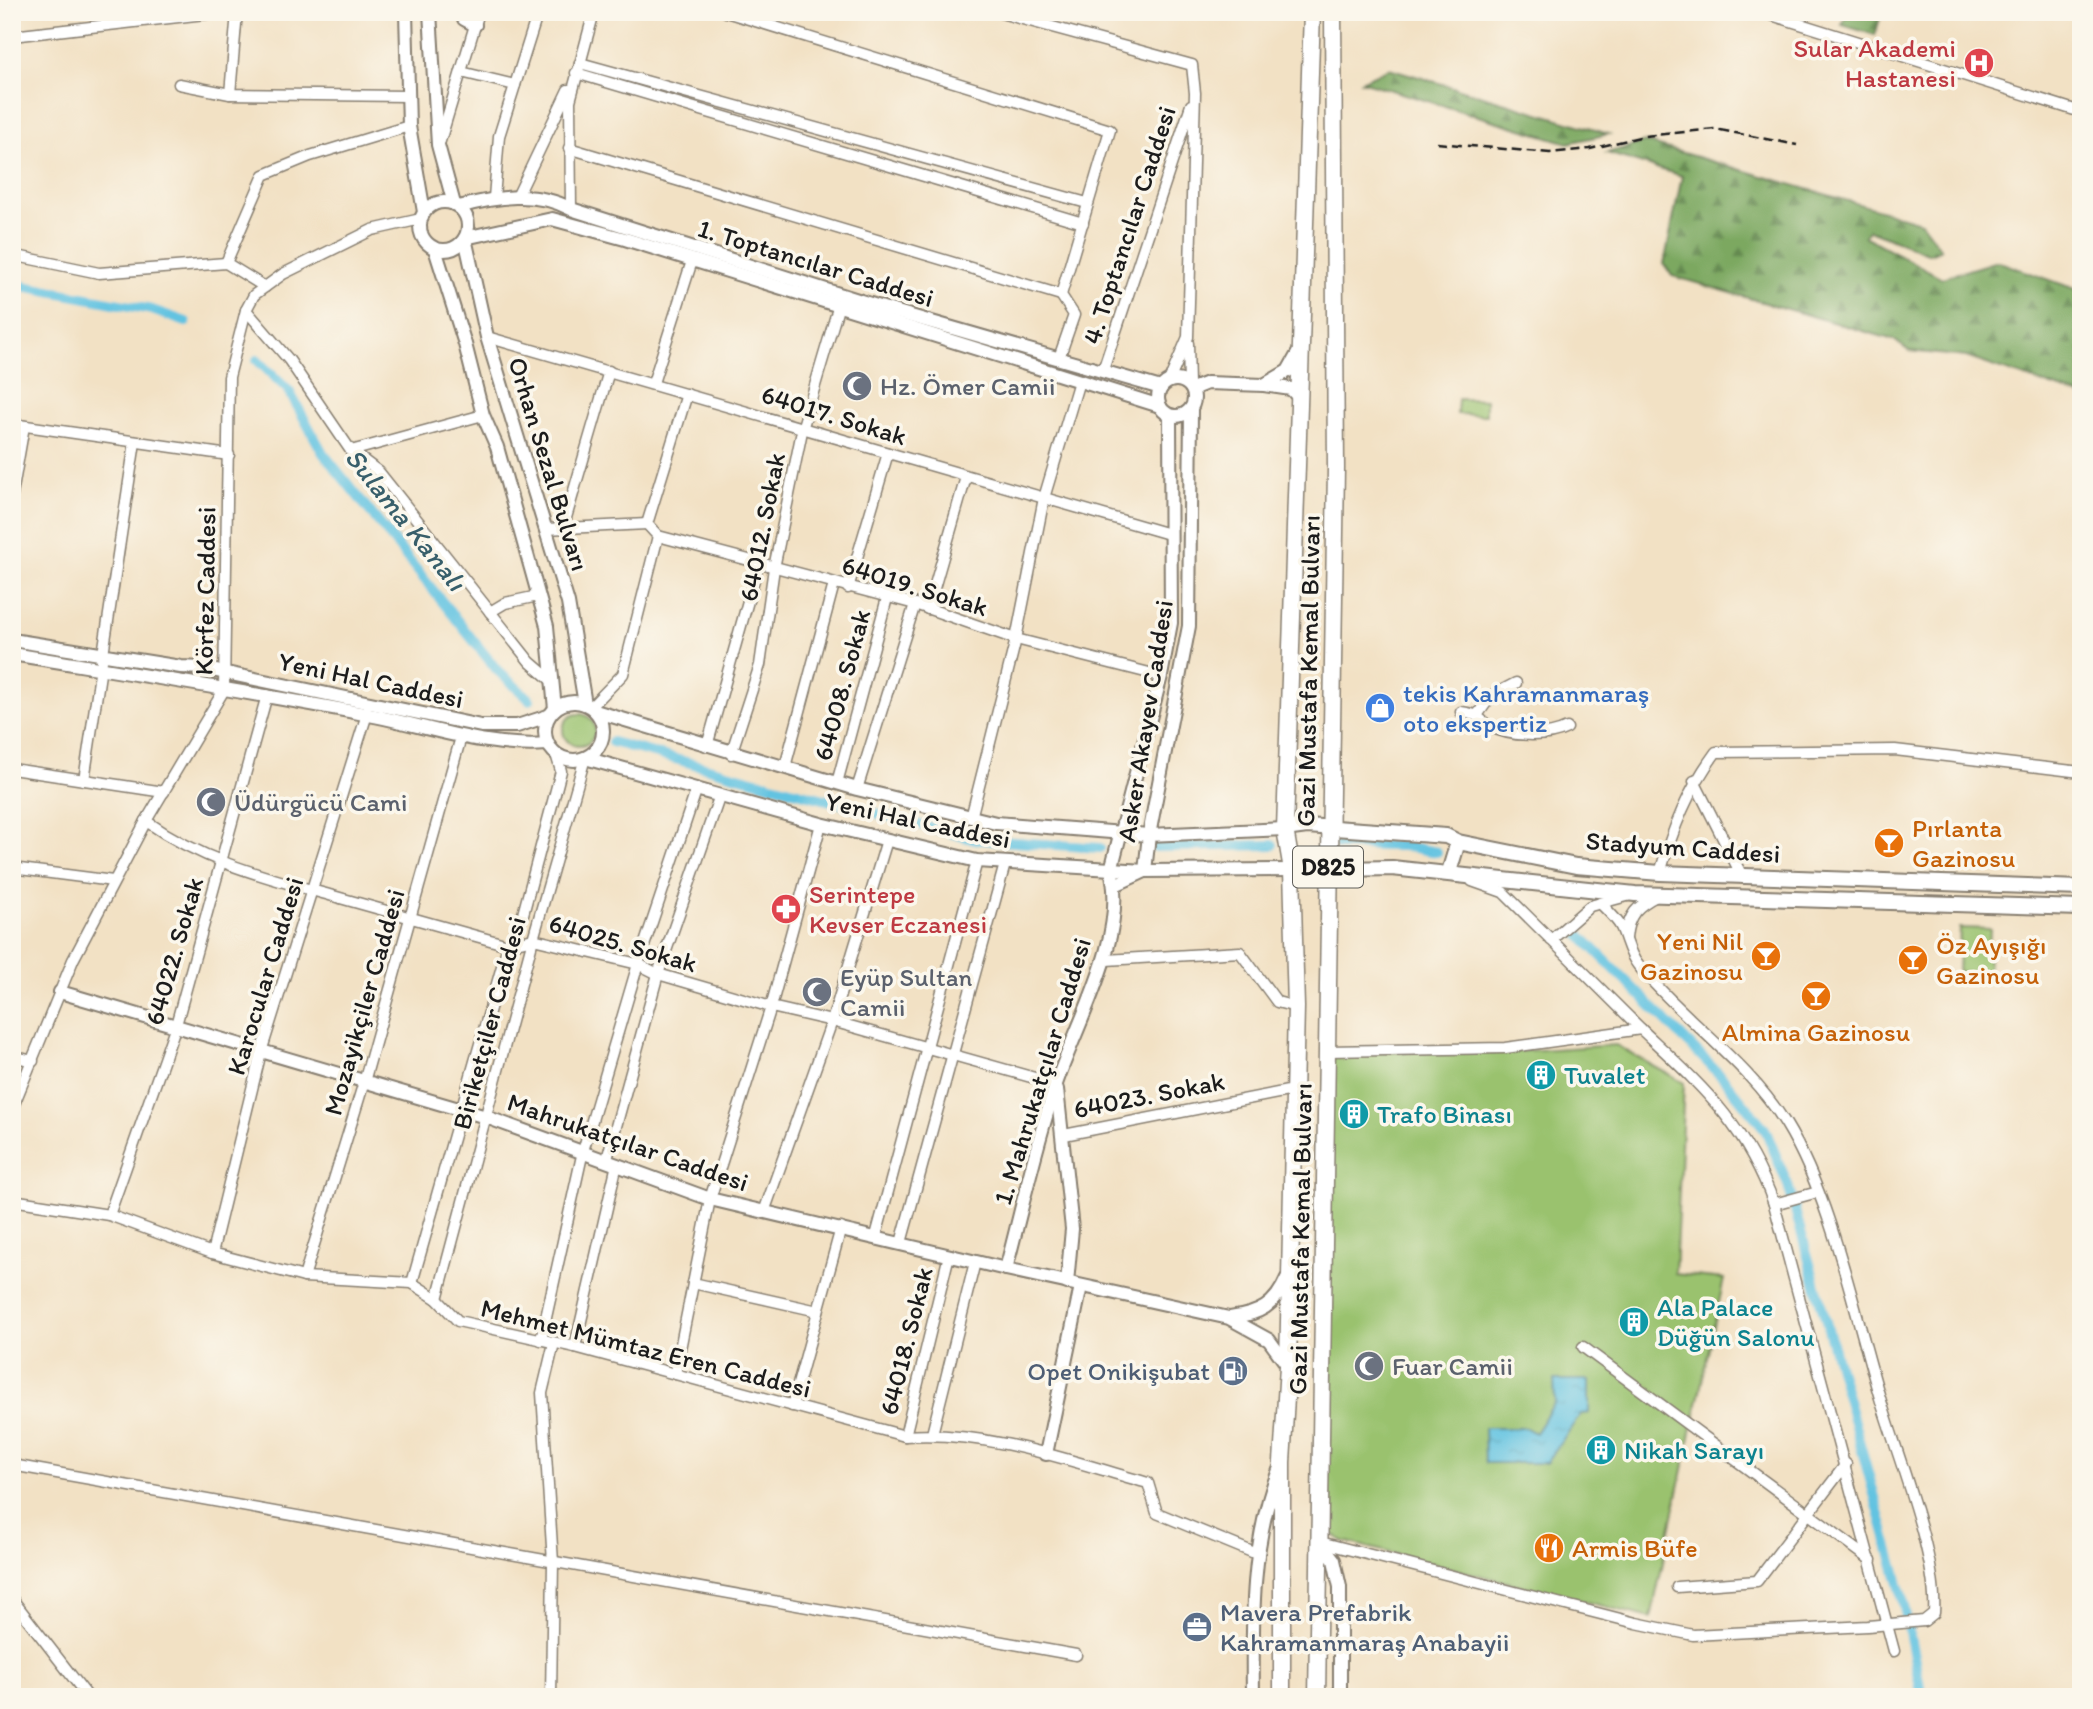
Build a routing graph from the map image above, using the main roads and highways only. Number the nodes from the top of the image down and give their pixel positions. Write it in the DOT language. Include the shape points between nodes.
graph roads {
  1 [pos="1312,12"];
  2 [pos="1333,12"];
  3 [pos="1330,828"];
  4 [pos="1285,829"];
  5 [pos="1458,842"];
  6 [pos="1292,870"];
  7 [pos="1328,870"];
  8 [pos="1449,872"];
  9 [pos="2081,888"];
  10 [pos="2081,908"];
  11 [pos="1282,1697"];
  12 [pos="1317,1697"];
  1 -- 4 [label="highway, Gazi Mustafa Kemal Bulvarı / D825"];
  2 -- 3 [label="highway, Gazi Mustafa Kemal Bulvarı / D825" via="1336,468"];
  3 -- 4 [label="main road, Stadyum Caddesi"];
  3 -- 5 [label="main road, Stadyum Caddesi" via="1446,836"];
  3 -- 7 [label="highway, Gazi Mustafa Kemal Bulvarı / D825"];
  4 -- 6 [label="highway, Gazi Mustafa Kemal Bulvarı / D825"];
  5 -- 8 [label="main road"];
  5 -- 9 [label="main road, Stadyum Caddesi" via="1576,866 1660,873"];
  6 -- 7 [label="main road, Stadyum Caddesi"];
  6 -- 11 [label="highway, Gazi Mustafa Kemal Bulvarı / D825" via="1296,1007 1282,1462"];
  7 -- 8 [label="main road, Stadyum Caddesi"];
  7 -- 12 [label="highway, Gazi Mustafa Kemal Bulvarı / D825"];
  8 -- 10 [label="main road, Stadyum Caddesi" via="1635,894"];
}
